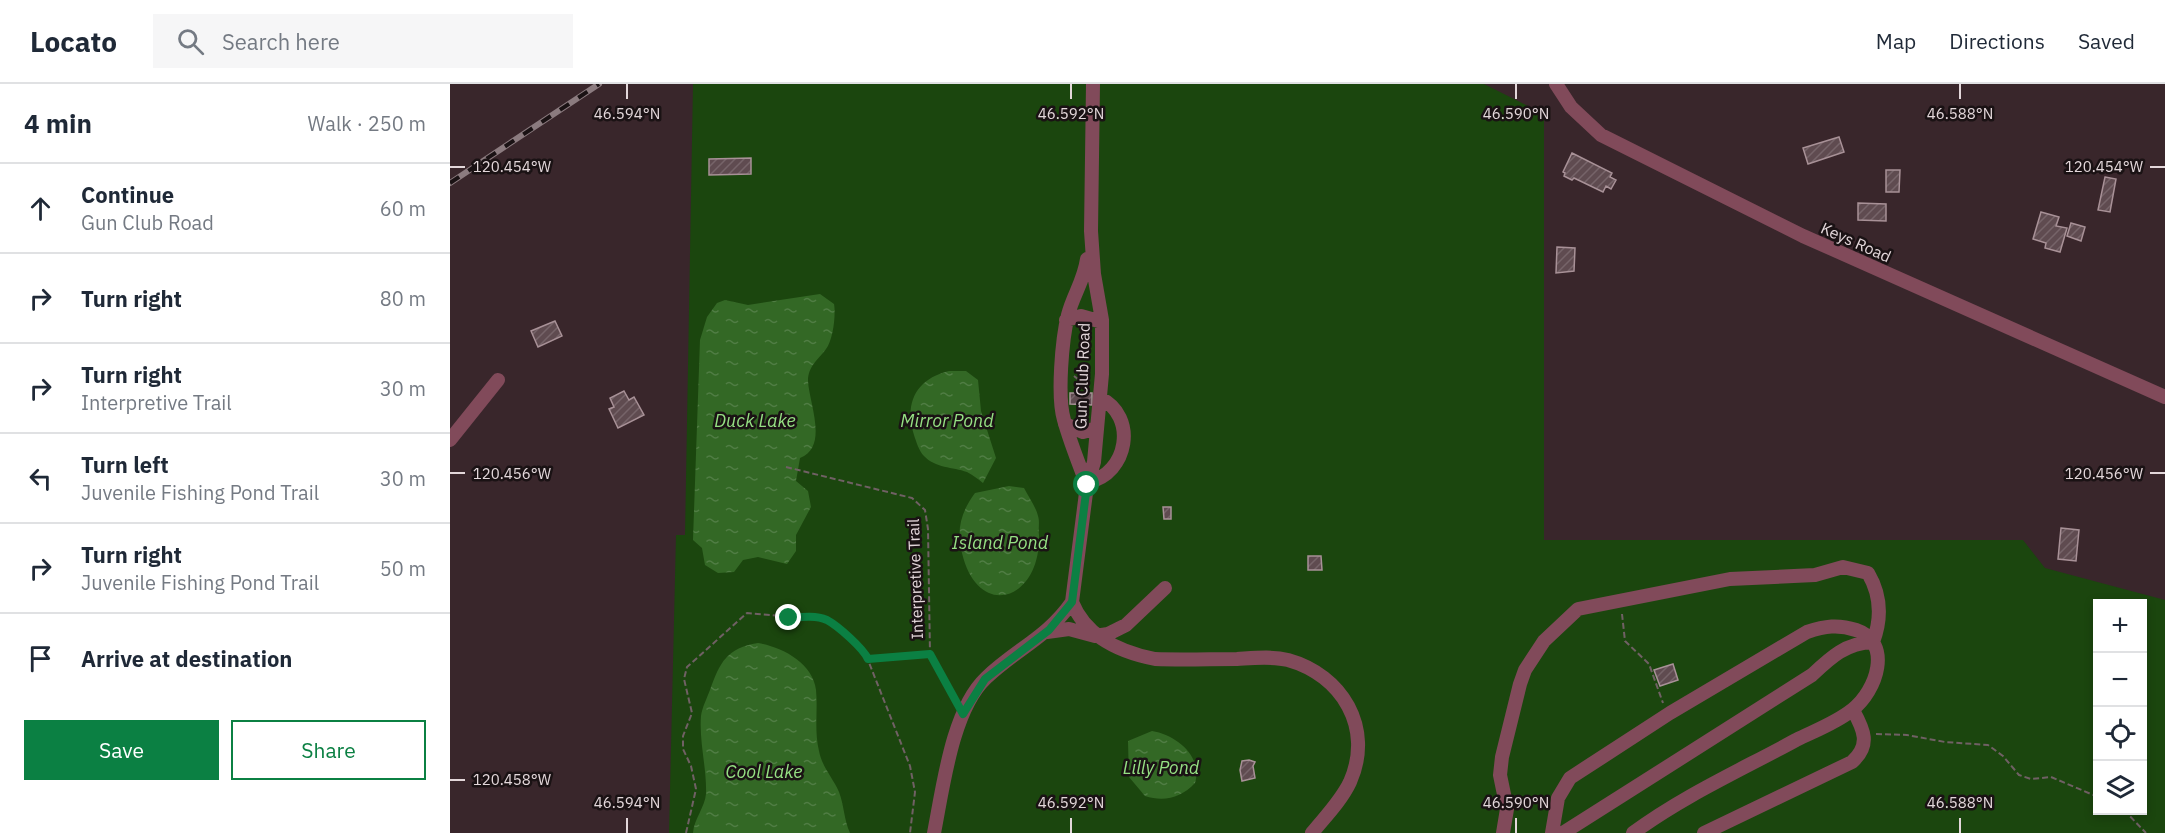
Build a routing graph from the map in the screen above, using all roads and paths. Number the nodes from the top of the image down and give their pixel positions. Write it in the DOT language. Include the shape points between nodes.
graph roads {
  1 [pos="1093,84"];
  2 [pos="1556,84"];
  3 [pos="1091,231"];
  4 [pos="1066,320"];
  5 [pos="1102,322"];
  6 [pos="1063,366"];
  7 [pos="498,380"];
  8 [pos="1100,392"];
  9 [pos="2165,397"];
  10 [pos="1065,424"];
  11 [pos="1097,428"];
  12 [pos="450,440"];
  13 [pos="786,467"];
  14 [pos="1087,484"];
  15 [pos="1165,588"];
  16 [pos="1621,601"];
  17 [pos="1072,602"];
  18 [pos="1047,632"];
  19 [pos="1095,636"];
  20 [pos="1873,642"];
  21 [pos="930,654"];
  22 [pos="868,659"];
  23 [pos="1853,710"];
  24 [pos="963,714"];
  25 [pos="1667,714"];
  26 [pos="1864,736"];
  27 [pos="2093,795"];
  28 [pos="2129,815"];
  29 [pos="686,833"];
  30 [pos="910,833"];
  31 [pos="934,833"];
  32 [pos="1312,833"];
  33 [pos="1503,833"];
  34 [pos="1552,833"];
  35 [pos="1563,833"];
  36 [pos="1633,833"];
  37 [pos="1704,833"];
  38 [pos="2146,833"];
  1 -- 3 [label="street, Gun Club Road"];
  2 -- 9 [label="street, Keys Road" via="1571,107 1601,135 1803,236"];
  3 -- 4 [label="street, Gun Club Road" via="1084,278"];
  3 -- 5 [label="street, Gun Club Road"];
  4 -- 5 [label="street" via="1081,316"];
  4 -- 6 [label="street, Gun Club Road"];
  5 -- 8 [label="street, Gun Club Road"];
  6 -- 8 [label="path"];
  6 -- 10 [label="street, Gun Club Road"];
  7 -- 12 [label="street"];
  8 -- 11 [label="street, Gun Club Road"];
  8 -- 14 [label="street" via="1123,421 1123,447 1113,468"];
  10 -- 11 [label="street" via="1083,432"];
  10 -- 14 [label="street, Gun Club Road"];
  11 -- 14 [label="street, Gun Club Road" via="1094,462"];
  13 -- 21 [label="path, Interpretive Trail" via="912,498 925,510"];
  14 -- 17 [label="street, Gun Club Road"];
  15 -- 19 [label="street" via="1126,625"];
  16 -- 20 [label="street" via="1730,579 1815,575 1853,567 1868,573 1873,582 1880,623"];
  16 -- 25 [label="path" via="1625,641 1649,664"];
  16 -- 33 [label="street" via="1578,609 1544,641 1525,670 1502,757 1500,776 1507,809"];
  17 -- 18 [label="street"];
  17 -- 19 [label="street" via="1078,617"];
  18 -- 19 [label="street" via="1076,629"];
  18 -- 24 [label="street" via="985,679"];
  19 -- 32 [label="street" via="1155,659 1287,660 1329,681 1347,701 1355,725 1357,754 1351,780 1341,798"];
  20 -- 23 [label="street" via="1878,647 1878,669"];
  20 -- 25 [label="street" via="1866,633 1842,626 1807,632"];
  20 -- 35 [label="street" via="1843,649 1812,675"];
  21 -- 22 [label="path"];
  21 -- 24 [label="path, Interpretive Trail"];
  22 -- 29 [label="path" via="864,650 827,620 747,613 687,667 684,680 692,713 683,735 683,748 696,789"];
  22 -- 30 [label="path" via="910,766 915,792"];
  23 -- 26 [label="street"];
  23 -- 36 [label="street" via="1663,811"];
  24 -- 31 [label="street" via="950,752"];
  25 -- 34 [label="street" via="1570,778 1558,798"];
  26 -- 27 [label="path" via="1907,735 1988,745 2019,775 2051,777"];
  26 -- 37 [label="street" via="1861,754 1852,762"];
  28 -- 38 [label="path"];
}
